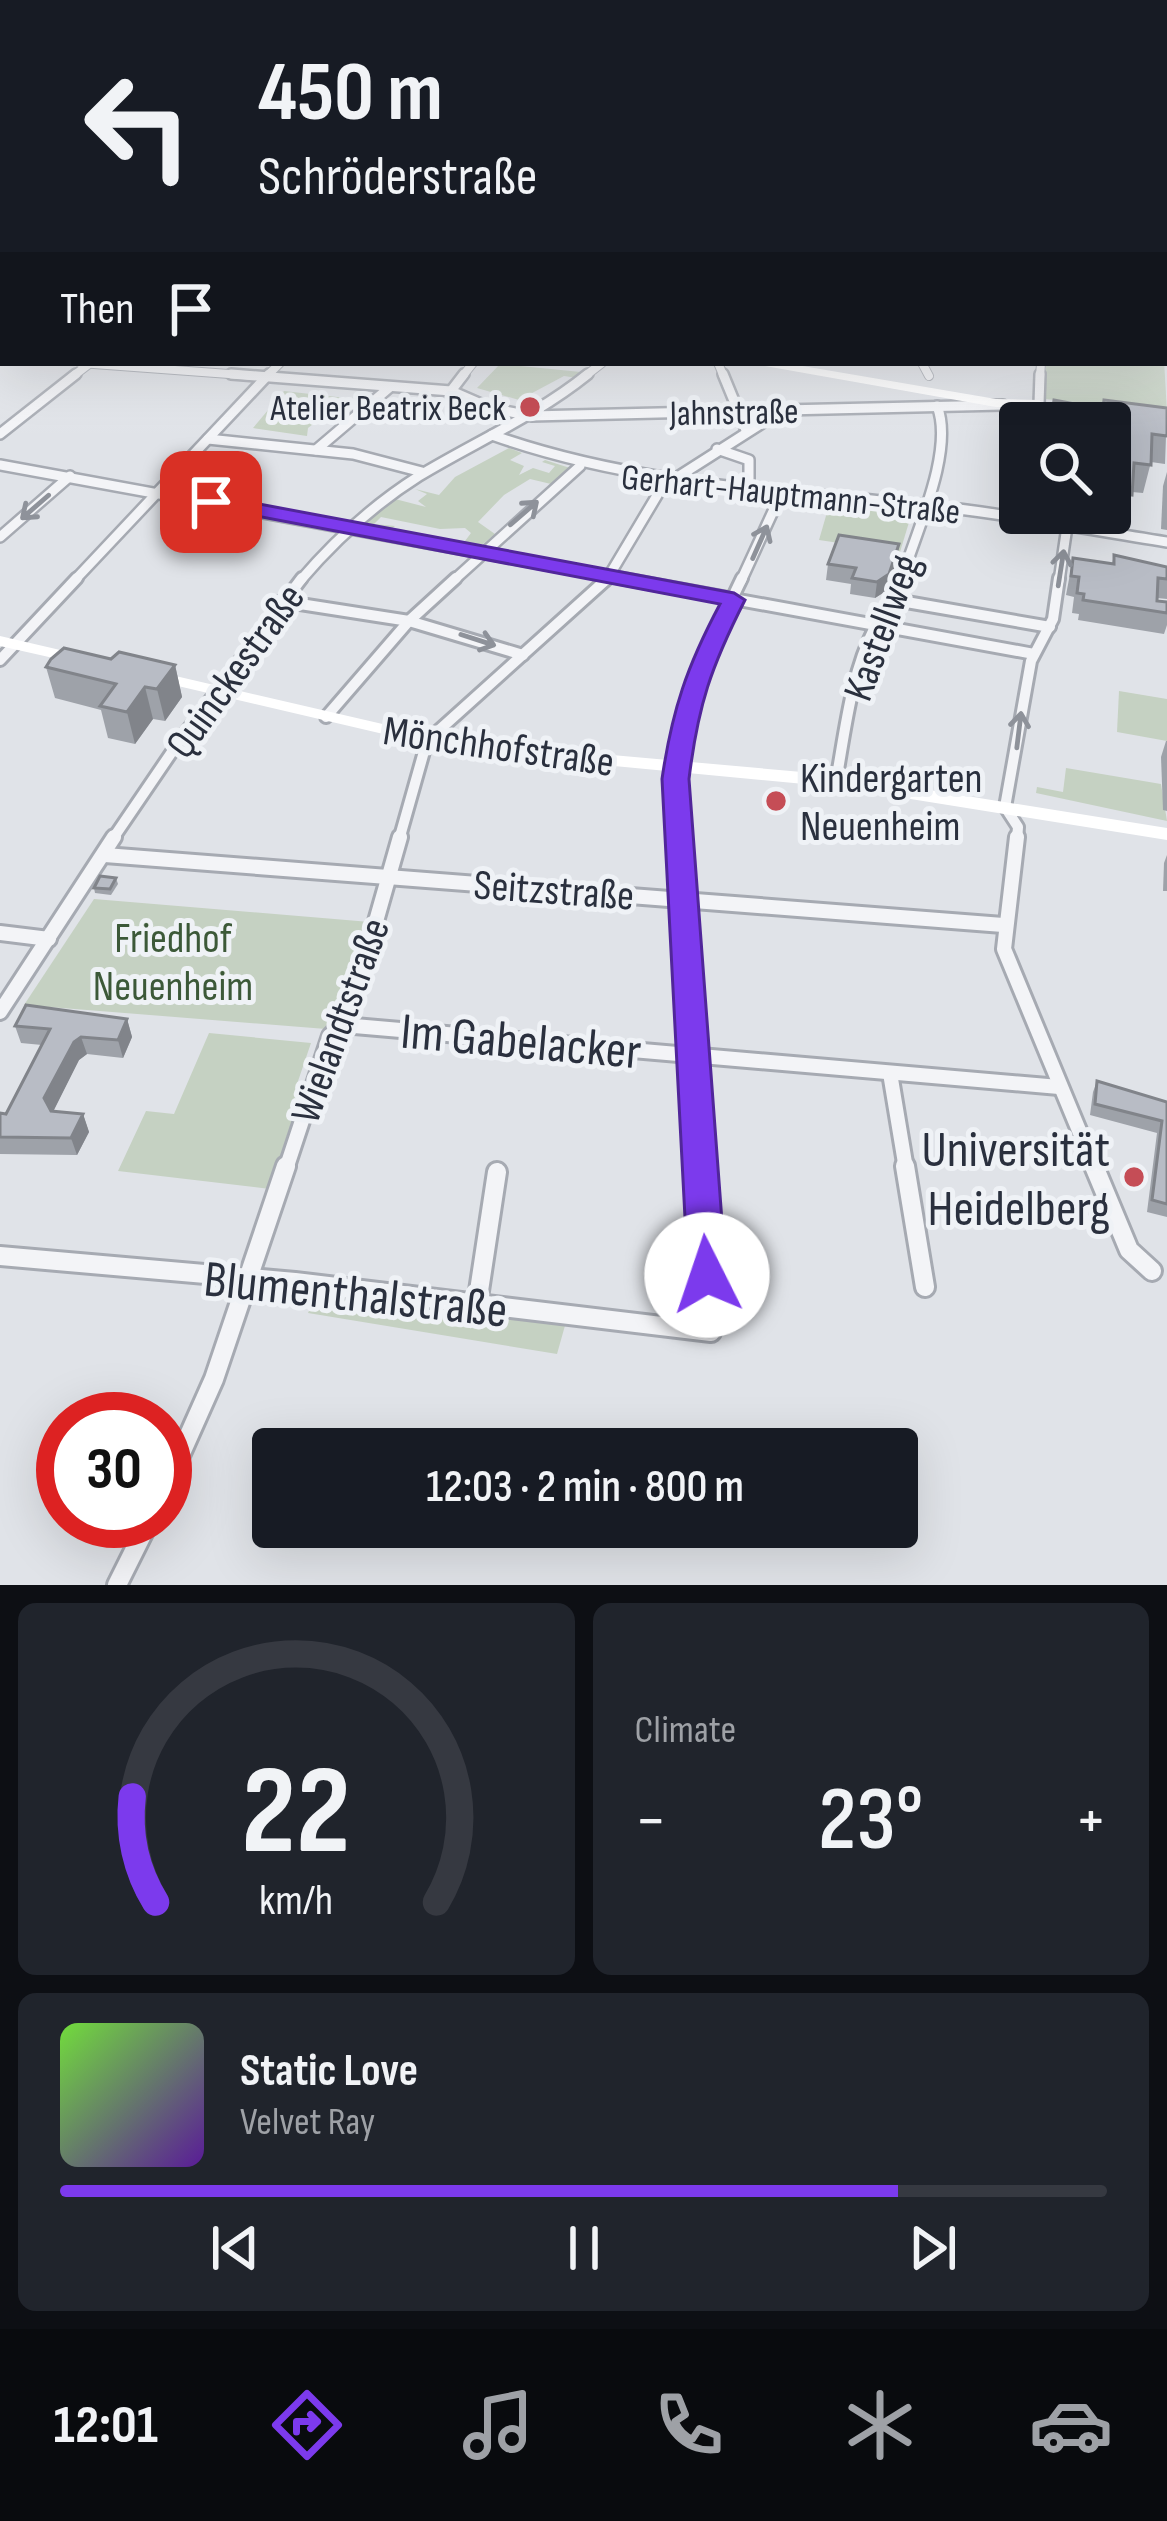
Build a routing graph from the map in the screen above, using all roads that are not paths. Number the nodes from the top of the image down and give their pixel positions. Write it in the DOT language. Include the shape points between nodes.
graph roads {
  1 [pos="86,366"];
  2 [pos="128,366"];
  3 [pos="277,366"];
  4 [pos="471,366"];
  5 [pos="598,366"];
  6 [pos="719,366"];
  7 [pos="779,366"];
  8 [pos="924,366"];
  9 [pos="1041,366"];
  10 [pos="929,376"];
  11 [pos="266,377"];
  12 [pos="390,387"];
  13 [pos="451,392"];
  14 [pos="938,399"];
  15 [pos="998,399"];
  16 [pos="978,400"];
  17 [pos="1023,402"];
  18 [pos="1039,402"];
  19 [pos="999,403"];
  20 [pos="999,404"];
  21 [pos="735,411"];
  22 [pos="781,411"];
  23 [pos="531,416"];
  24 [pos="1131,417"];
  25 [pos="1167,418"];
  26 [pos="746,430"];
  27 [pos="0,434"];
  28 [pos="492,436"];
  29 [pos="208,439"];
  30 [pos="717,449"];
  31 [pos="316,450"];
  32 [pos="0,465"];
  33 [pos="580,466"];
  34 [pos="422,472"];
  35 [pos="70,476"];
  36 [pos="667,484"];
  37 [pos="161,489"];
  38 [pos="748,492"];
  39 [pos="781,494"];
  40 [pos="925,505"];
  41 [pos="999,517"];
  42 [pos="350,528"];
  43 [pos="1065,534"];
  44 [pos="1113,534"];
  45 [pos="0,537"];
  46 [pos="1167,542"];
  47 [pos="479,554"];
  48 [pos="608,578"];
  49 [pos="734,600"];
  50 [pos="895,600"];
  51 [pos="281,601"];
  52 [pos="409,621"];
  53 [pos="877,625"];
  54 [pos="1050,627"];
  55 [pos="12,641"];
  56 [pos="1034,654"];
  57 [pos="523,655"];
  58 [pos="0,660"];
  59 [pos="94,663"];
  60 [pos="138,672"];
  61 [pos="216,690"];
  62 [pos="326,717"];
  63 [pos="427,741"];
  64 [pos="676,768"];
  65 [pos="836,782"];
  66 [pos="1005,807"];
  67 [pos="1167,834"];
  68 [pos="1167,847"];
  69 [pos="105,855"];
  70 [pos="388,877"];
  71 [pos="683,898"];
  72 [pos="1004,925"];
  73 [pos="0,933"];
  74 [pos="49,940"];
  75 [pos="0,1012"];
  76 [pos="343,1025"];
  77 [pos="693,1054"];
  78 [pos="890,1072"];
  79 [pos="1059,1087"];
  80 [pos="497,1172"];
  81 [pos="0,1256"];
  82 [pos="1152,1271"];
  83 [pos="246,1280"];
  84 [pos="925,1287"];
  85 [pos="477,1304"];
  86 [pos="192,1433"];
  87 [pos="136,1548"];
  88 [pos="117,1585"];
  1 -- 27 [label="street"];
  2 -- 11 [label="street"];
  3 -- 11 [label="street"];
  4 -- 13 [label="street"];
  5 -- 23 [label="street, Quinckestraße"];
  6 -- 21 [label="street"];
  7 -- 14 [label="street"];
  8 -- 10 [label="street"];
  9 -- 18 [label="street"];
  11 -- 12 [label="street"];
  11 -- 29 [label="street"];
  12 -- 13 [label="street"];
  12 -- 31 [label="street"];
  13 -- 23 [label="street"];
  14 -- 15 [label="street"];
  14 -- 16 [label="street"];
  14 -- 20 [label="street, Jahnstraße"];
  14 -- 22 [label="street, Jahnstraße"];
  14 -- 40 [label="street, Kastellweg" via="940,467"];
  15 -- 16 [label="street, Jahnstraße"];
  15 -- 17 [label="street, Jahnstraße"];
  16 -- 19 [label="street, Jahnstraße"];
  21 -- 22 [label="street, Jahnstraße"];
  21 -- 23 [label="street, Jahnstraße"];
  21 -- 26 [label="street"];
  22 -- 26 [label="street"];
  23 -- 28 [label="street, Quinckestraße"];
  24 -- 25 [label="street, Jahnstraße"];
  26 -- 30 [label="street"];
  28 -- 33 [label="street, Gerhart-Hauptmann-Straße"];
  28 -- 34 [label="street, Quinckestraße"];
  29 -- 31 [label="street"];
  29 -- 37 [label="street"];
  30 -- 36 [label="street"];
  30 -- 38 [label="street" via="749,460"];
  31 -- 34 [label="street"];
  32 -- 35 [label="street"];
  33 -- 36 [label="street, Gerhart-Hauptmann-Straße"];
  47 -- 33 [label="street, one-way"];
  34 -- 42 [label="street, Quinckestraße"];
  35 -- 37 [label="street"];
  35 -- 45 [label="street, one-way"];
  36 -- 38 [label="street, Gerhart-Hauptmann-Straße"];
  36 -- 48 [label="street"];
  37 -- 42 [label="street"];
  37 -- 55 [label="street"];
  38 -- 39 [label="street, Gerhart-Hauptmann-Straße"];
  39 -- 40 [label="street, Gerhart-Hauptmann-Straße"];
  49 -- 39 [label="street, one-way"];
  40 -- 41 [label="street, Gerhart-Hauptmann-Straße"];
  40 -- 50 [label="street, Kastellweg"];
  42 -- 47 [label="street"];
  42 -- 51 [label="street, Quinckestraße"];
  54 -- 43 [label="street, one-way"];
  44 -- 46 [label="street, Gerhart-Hauptmann-Straße"];
  47 -- 48 [label="street"];
  47 -- 52 [label="street"];
  48 -- 49 [label="street"];
  48 -- 57 [label="street"];
  49 -- 53 [label="street"];
  49 -- 64 [label="street" via="698,668"];
  50 -- 53 [label="street, Kastellweg"];
  50 -- 54 [label="street"];
  51 -- 52 [label="street"];
  51 -- 61 [label="street, Quinckestraße"];
  52 -- 57 [label="street, one-way"];
  52 -- 62 [label="street"];
  53 -- 56 [label="street"];
  53 -- 65 [label="street, Kastellweg"];
  54 -- 56 [label="street"];
  55 -- 58 [label="street"];
  55 -- 59 [label="street"];
  66 -- 56 [label="street, one-way"];
  57 -- 63 [label="street"];
  60 -- 61 [label="street, Mönchhofstraße"];
  61 -- 62 [label="street, Mönchhofstraße"];
  61 -- 69 [label="street, Quinckestraße"];
  62 -- 63 [label="street, Mönchhofstraße"];
  63 -- 64 [label="street, Mönchhofstraße"];
  63 -- 70 [label="street, Wielandtstraße"];
  64 -- 65 [label="street, Mönchhofstraße"];
  64 -- 71 [label="street"];
  65 -- 66 [label="street, Mönchhofstraße"];
  66 -- 67 [label="street, Mönchhofstraße"];
  66 -- 68 [label="street, Mönchhofstraße"];
  66 -- 72 [label="street" via="1018,827"];
  69 -- 70 [label="street, Seitzstraße"];
  69 -- 74 [label="street, Quinckestraße"];
  70 -- 71 [label="street, Seitzstraße"];
  70 -- 76 [label="street, Wielandtstraße"];
  71 -- 72 [label="street, Seitzstraße"];
  71 -- 77 [label="street"];
  72 -- 79 [label="street" via="1004,949"];
  73 -- 74 [label="street"];
  74 -- 75 [label="street, Quinckestraße"];
  76 -- 77 [label="street, Im Gabelacker"];
  76 -- 83 [label="street, Wielandtstraße" via="328,1041"];
  77 -- 78 [label="street, Im Gabelacker"];
  77 -- 85 [label="street, Blumenthalstraße" via="711,1332"];
  78 -- 79 [label="street, Im Gabelacker"];
  78 -- 84 [label="street"];
  79 -- 82 [label="street" via="1129,1250"];
  80 -- 85 [label="street"];
  81 -- 83 [label="street, Blumenthalstraße"];
  83 -- 85 [label="street, Blumenthalstraße"];
  83 -- 86 [label="street, Wielandtstraße"];
  87 -- 88 [label="street"];
}
